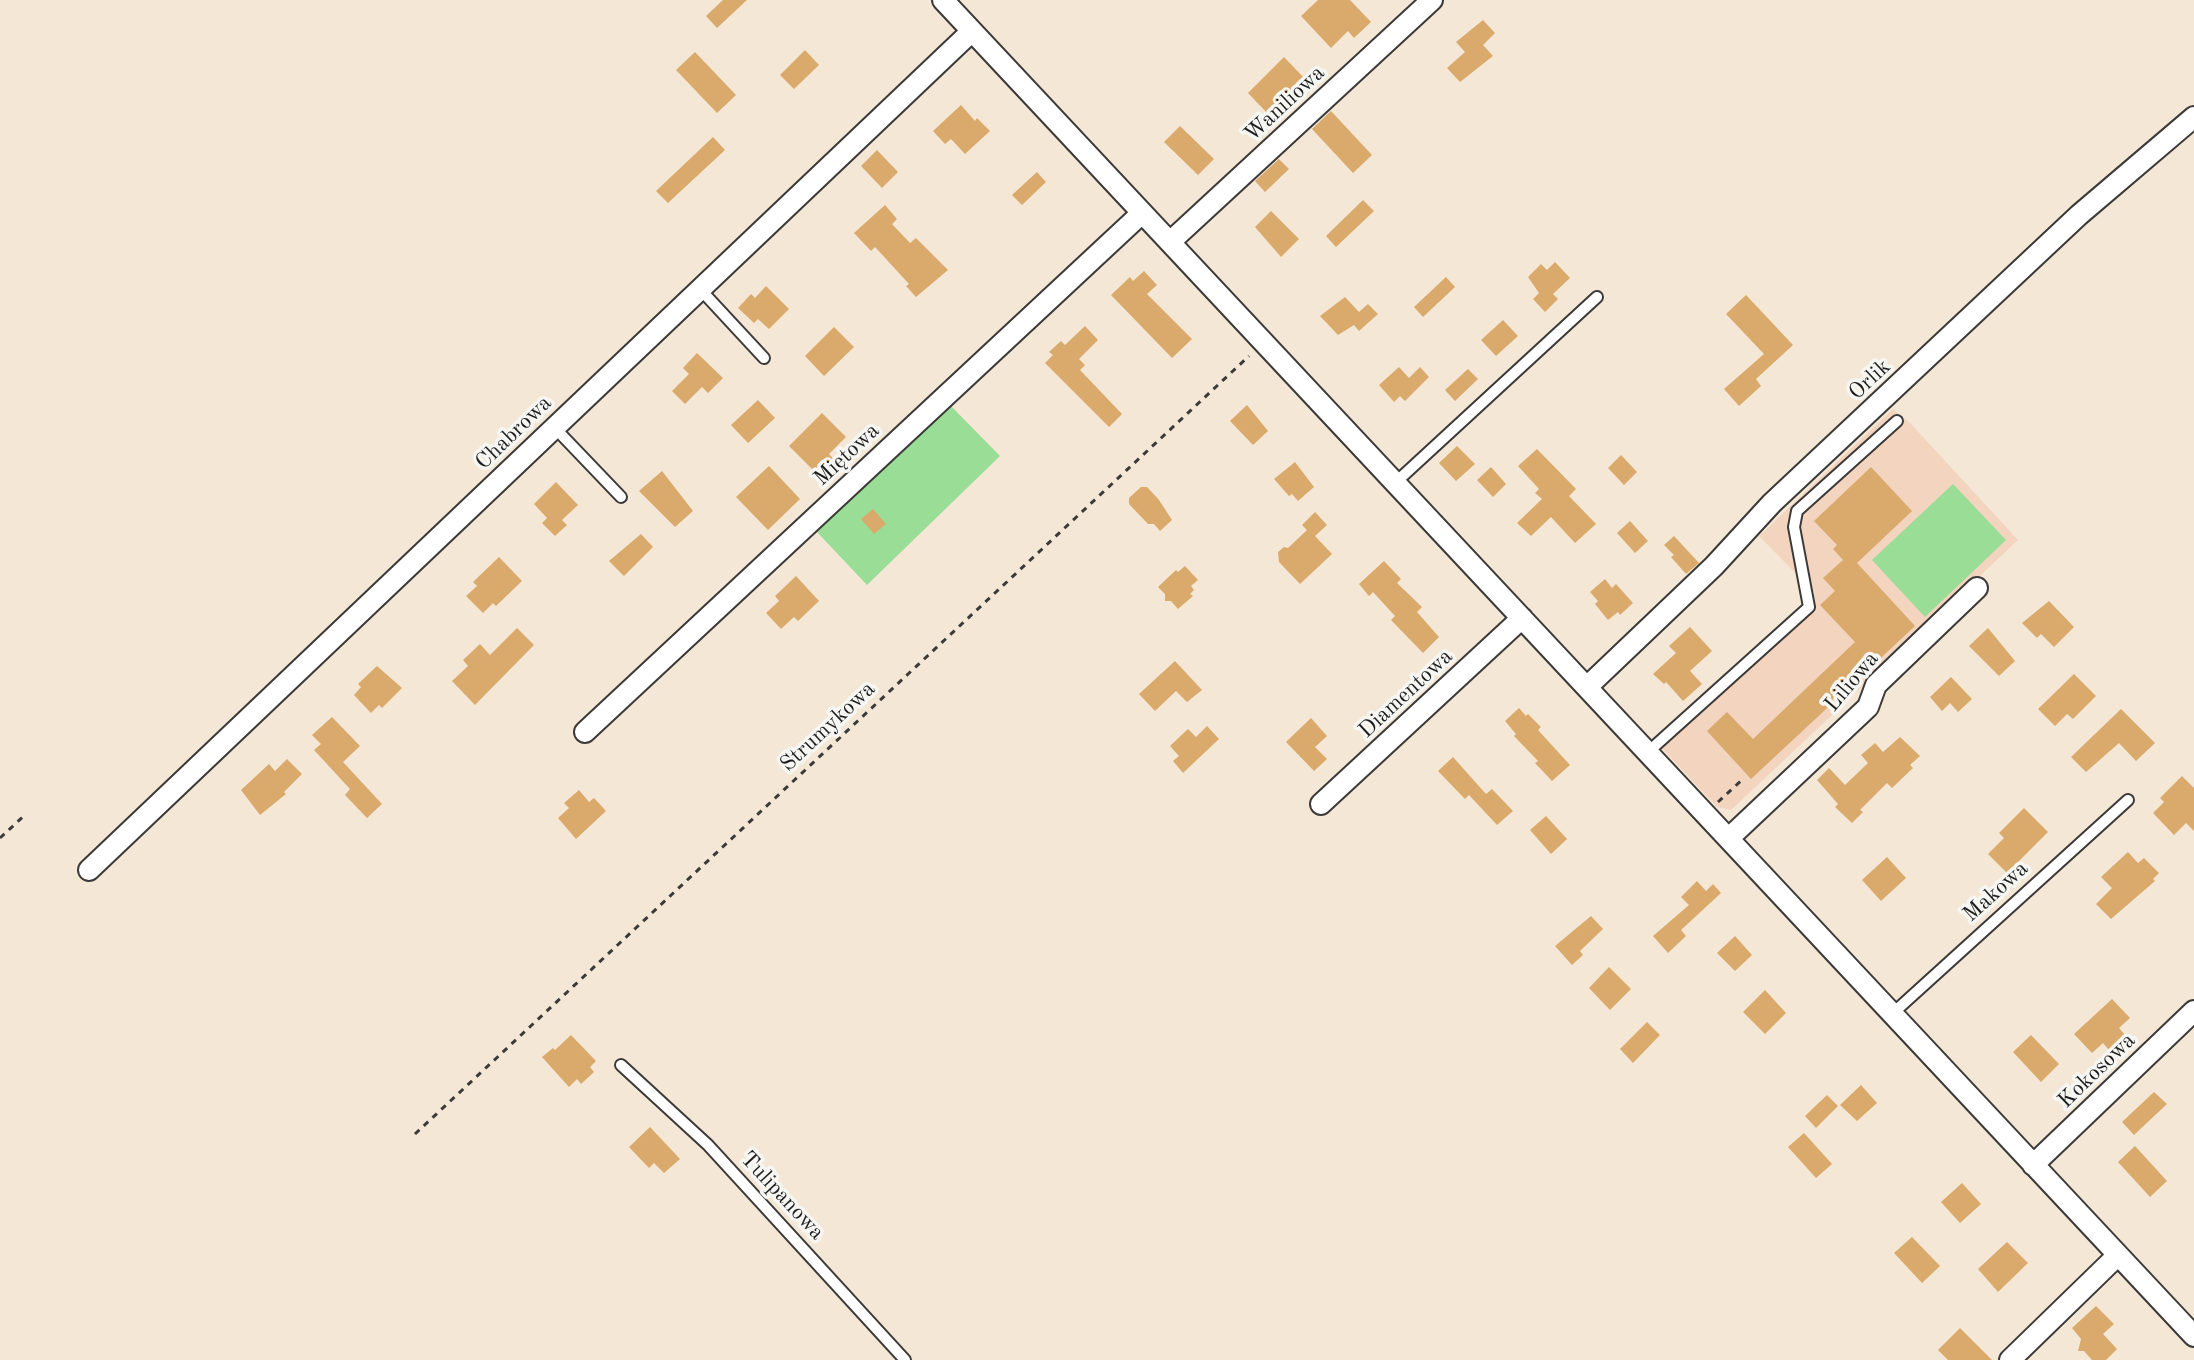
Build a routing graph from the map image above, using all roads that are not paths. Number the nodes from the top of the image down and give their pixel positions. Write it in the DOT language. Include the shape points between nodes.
graph roads {
  1 [pos="943,0"];
  2 [pos="1432,0"];
  3 [pos="972,31"];
  4 [pos="2194,117"];
  5 [pos="1142,213"];
  6 [pos="1170,242"];
  7 [pos="700,289"];
  8 [pos="1597,297"];
  9 [pos="764,358"];
  10 [pos="1897,421"];
  11 [pos="554,427"];
  12 [pos="1395,483"];
  13 [pos="621,497"];
  14 [pos="1977,588"];
  15 [pos="1522,618"];
  16 [pos="1587,687"];
  17 [pos="585,732"];
  18 [pos="1648,752"];
  19 [pos="2128,800"];
  20 [pos="1321,804"];
  21 [pos="1729,838"];
  22 [pos="89,870"];
  23 [pos="2194,1011"];
  24 [pos="1892,1014"];
  25 [pos="621,1065"];
  26 [pos="2033,1165"];
  27 [pos="2117,1256"];
  28 [pos="2194,1336"];
  29 [pos="905,1360"];
  30 [pos="2010,1360"];
  1 -- 3 [label="street"];
  2 -- 6 [label="street, Waniliowa"];
  3 -- 5 [label="street"];
  3 -- 7 [label="street, Chabrowa"];
  4 -- 16 [label="street, Orlik" via="2079,215 1772,503"];
  5 -- 6 [label="street"];
  5 -- 17 [label="street, Miętowa"];
  6 -- 12 [label="street"];
  7 -- 9 [label="lane"];
  7 -- 11 [label="street, Chabrowa"];
  8 -- 12 [label="lane"];
  10 -- 18 [label="lane" via="1797,511 1794,527 1809,607"];
  11 -- 13 [label="lane"];
  11 -- 22 [label="street, Chabrowa"];
  12 -- 15 [label="street"];
  14 -- 21 [label="street, Liliowa" via="1876,685 1868,707"];
  15 -- 16 [label="street"];
  15 -- 20 [label="street, Diamentowa"];
  16 -- 18 [label="street"];
  18 -- 21 [label="street"];
  19 -- 24 [label="lane, Makowa"];
  21 -- 24 [label="street"];
  23 -- 26 [label="street, Kokosowa"];
  24 -- 26 [label="street"];
  25 -- 29 [label="lane, Tulipanowa" via="708,1145"];
  26 -- 27 [label="street"];
  27 -- 28 [label="street"];
  27 -- 30 [label="street"];
}
